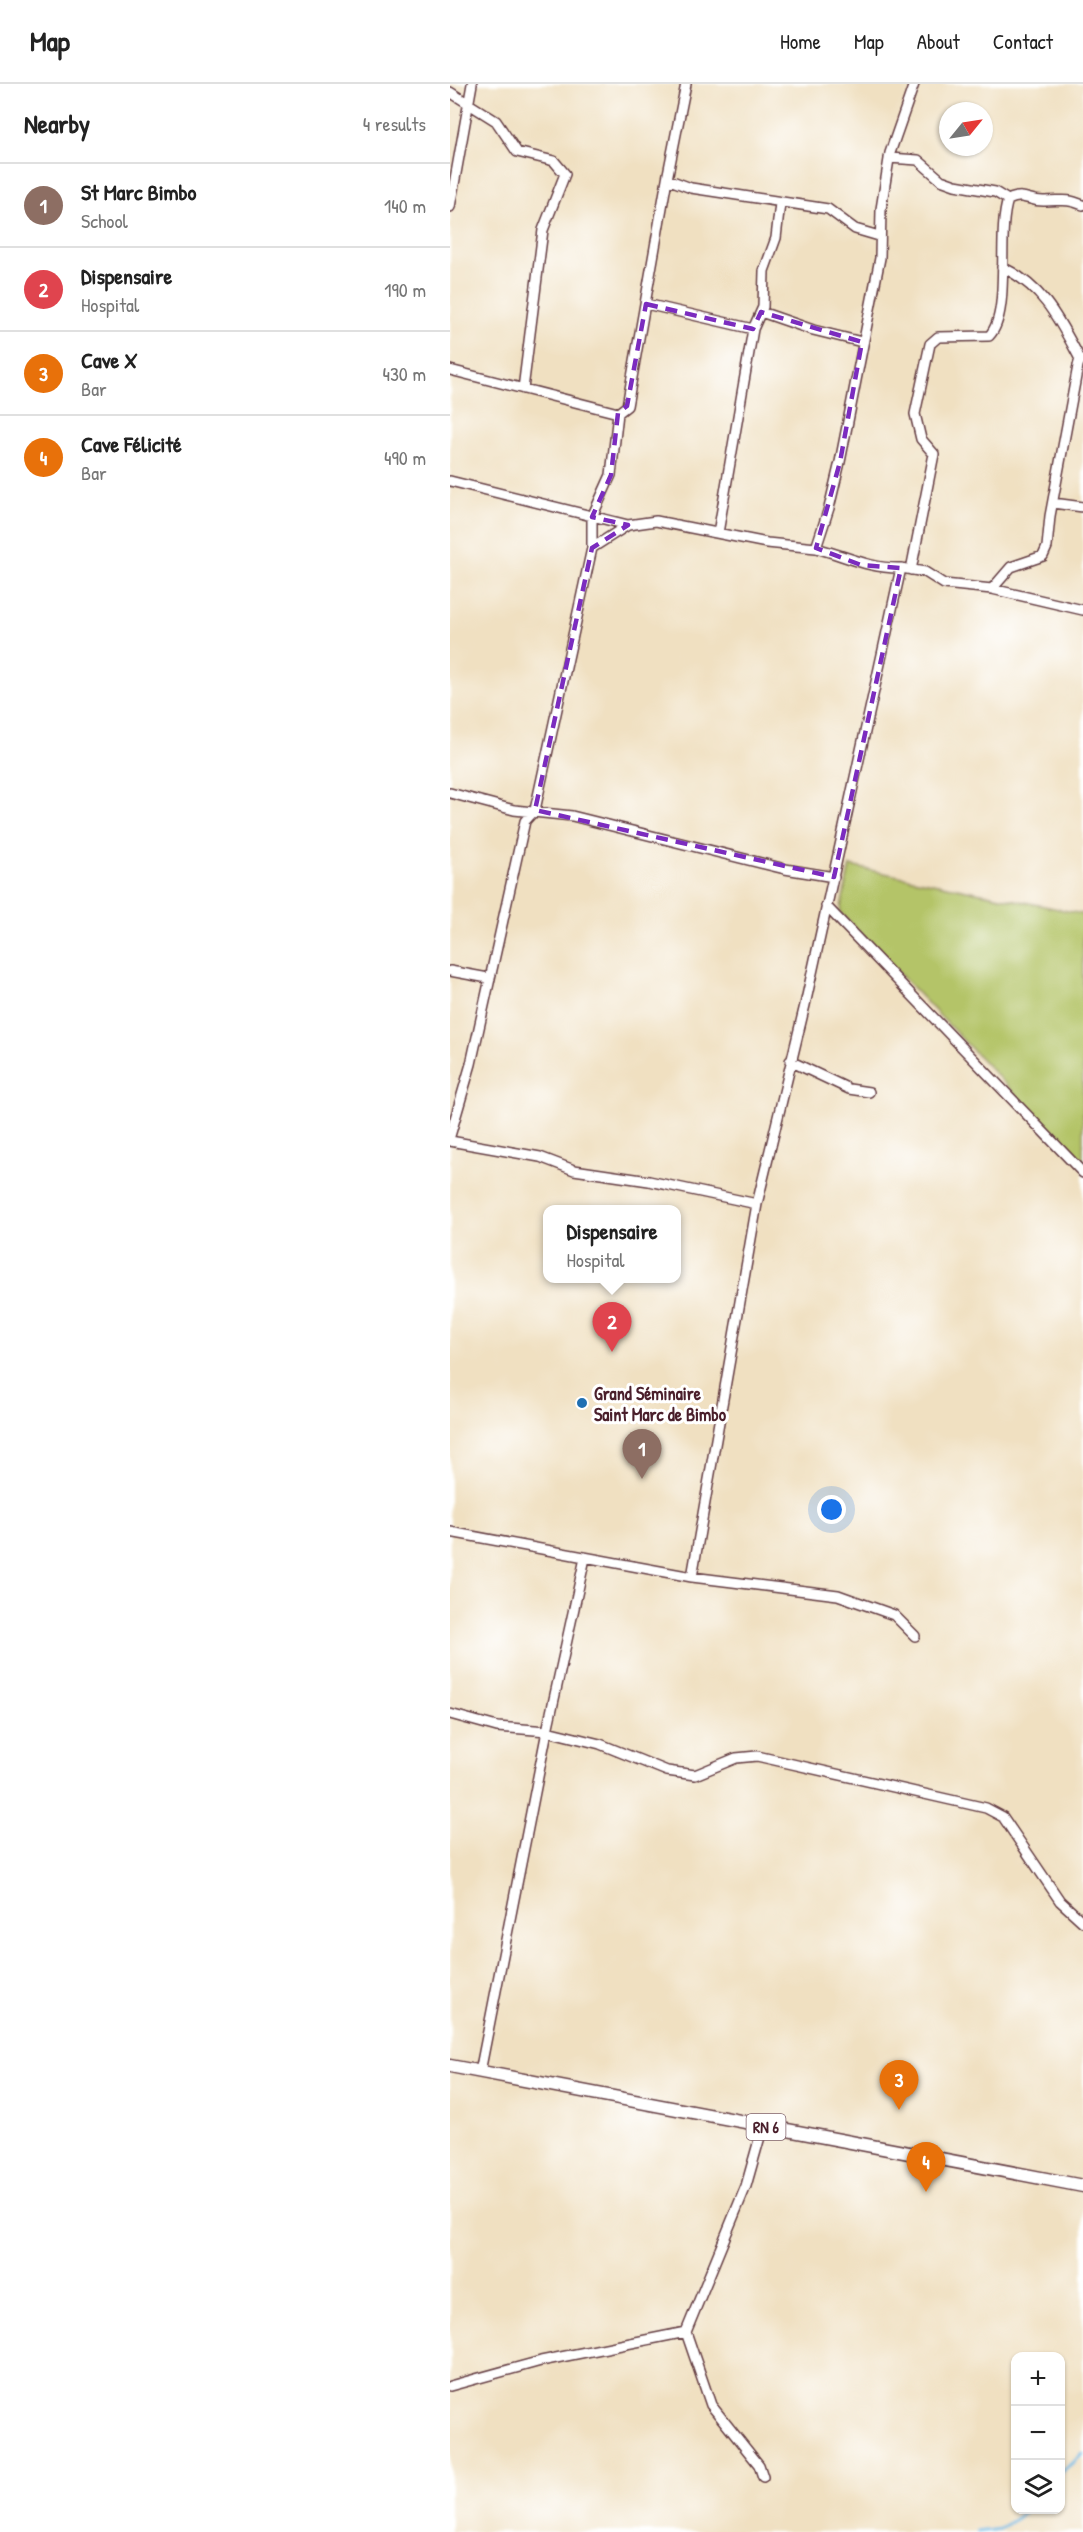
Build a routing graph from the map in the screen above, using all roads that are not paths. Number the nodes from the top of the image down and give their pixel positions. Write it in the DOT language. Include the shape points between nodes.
graph roads {
  1 [pos="472,84"];
  2 [pos="687,84"];
  3 [pos="914,84"];
  4 [pos="450,92"];
  5 [pos="468,102"];
  6 [pos="889,158"];
  7 [pos="666,179"];
  8 [pos="1008,200"];
  9 [pos="780,203"];
  10 [pos="1083,205"];
  11 [pos="450,207"];
  12 [pos="879,236"];
  13 [pos="1002,267"];
  14 [pos="646,304"];
  15 [pos="760,312"];
  16 [pos="753,329"];
  17 [pos="862,342"];
  18 [pos="1082,360"];
  19 [pos="450,370"];
  20 [pos="523,389"];
  21 [pos="618,413"];
  22 [pos="450,481"];
  23 [pos="1053,503"];
  24 [pos="1083,507"];
  25 [pos="592,517"];
  26 [pos="628,525"];
  27 [pos="718,533"];
  28 [pos="592,548"];
  29 [pos="816,548"];
  30 [pos="906,569"];
  31 [pos="992,590"];
  32 [pos="1083,610"];
  33 [pos="450,793"];
  34 [pos="535,810"];
  35 [pos="834,877"];
  36 [pos="826,906"];
  37 [pos="450,971"];
  38 [pos="488,978"];
  39 [pos="790,1061"];
  40 [pos="869,1092"];
  41 [pos="450,1136"];
  42 [pos="450,1141"];
  43 [pos="1083,1173"];
  44 [pos="758,1204"];
  45 [pos="450,1532"];
  46 [pos="585,1558"];
  47 [pos="692,1577"];
  48 [pos="915,1636"];
  49 [pos="450,1714"];
  50 [pos="547,1731"];
  51 [pos="1083,1922"];
  52 [pos="450,2066"];
  53 [pos="480,2072"];
  54 [pos="763,2126"];
  55 [pos="1083,2186"];
  56 [pos="686,2332"];
  57 [pos="450,2386"];
  58 [pos="763,2477"];
  1 -- 5 [label="street"];
  2 -- 7 [label="street"];
  3 -- 6 [label="street"];
  4 -- 5 [label="street"];
  5 -- 11 [label="street"];
  5 -- 20 [label="street" via="496,121 517,152 554,161 565,174 543,230"];
  6 -- 8 [label="street" via="918,160 941,180 995,192"];
  6 -- 12 [label="street"];
  7 -- 9 [label="street" via="691,188"];
  7 -- 14 [label="street"];
  8 -- 10 [label="street" via="1020,195 1046,201 1066,198"];
  8 -- 13 [label="street" via="1003,214"];
  9 -- 12 [label="street" via="828,209 855,229"];
  9 -- 15 [label="street" via="776,238 764,271"];
  12 -- 17 [label="street" via="880,258"];
  13 -- 18 [label="street" via="1044,297"];
  13 -- 30 [label="street" via="996,329 989,336 938,337 930,344 926,356 915,414 921,439 934,454"];
  14 -- 16 [label="street"];
  14 -- 21 [label="street" via="627,406"];
  15 -- 16 [label="street"];
  15 -- 17 [label="street"];
  16 -- 27 [label="street"];
  17 -- 29 [label="street" via="840,462"];
  18 -- 23 [label="street"];
  19 -- 20 [label="street"];
  20 -- 21 [label="street"];
  21 -- 25 [label="street" via="611,475"];
  22 -- 25 [label="street"];
  23 -- 24 [label="street"];
  23 -- 31 [label="street" via="1043,556 1011,567"];
  25 -- 26 [label="street"];
  25 -- 28 [label="street"];
  26 -- 27 [label="street" via="656,521"];
  26 -- 28 [label="street"];
  27 -- 29 [label="street"];
  28 -- 34 [label="street"];
  29 -- 30 [label="street" via="846,556 861,565"];
  30 -- 31 [label="street" via="925,572 944,584"];
  30 -- 35 [label="street"];
  31 -- 32 [label="street"];
  33 -- 34 [label="street" via="514,810"];
  34 -- 35 [label="street"];
  34 -- 38 [label="street" via="525,821 512,890"];
  35 -- 36 [label="street"];
  36 -- 39 [label="street"];
  36 -- 43 [label="street"];
  37 -- 38 [label="street"];
  38 -- 41 [label="street" via="471,1064"];
  39 -- 40 [label="street" via="849,1089"];
  39 -- 44 [label="street"];
  42 -- 44 [label="street" via="540,1157 574,1170"];
  44 -- 47 [label="street"];
  45 -- 46 [label="street"];
  46 -- 47 [label="street"];
  46 -- 50 [label="street"];
  47 -- 48 [label="street" via="838,1595 894,1615"];
  49 -- 50 [label="street" via="497,1727"];
  50 -- 51 [label="street" via="600,1744 667,1772 694,1775 736,1758 757,1756 986,1808 1003,1817 1060,1901"];
  50 -- 53 [label="street"];
  52 -- 53 [label="main road, RN 6"];
  53 -- 54 [label="main road, RN 6"];
  54 -- 55 [label="main road, RN 6"];
  54 -- 56 [label="street" via="746,2186"];
  56 -- 57 [label="street" via="541,2361"];
  56 -- 58 [label="street" via="711,2404 759,2465"];
}
